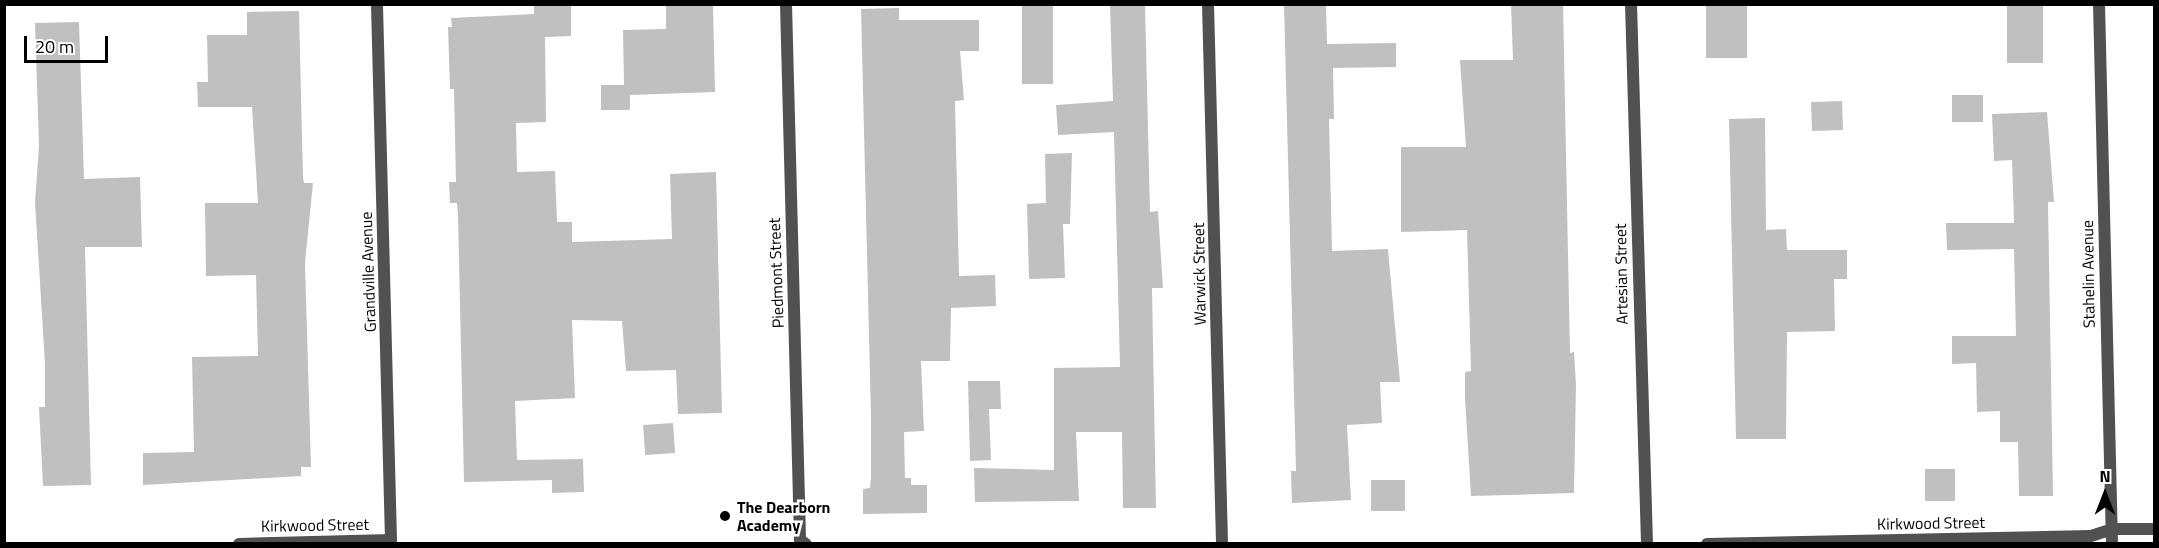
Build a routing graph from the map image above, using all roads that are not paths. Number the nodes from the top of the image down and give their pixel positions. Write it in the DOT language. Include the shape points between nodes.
graph roads {
  1 [pos="377,4"];
  2 [pos="786,4"];
  3 [pos="1208,4"];
  4 [pos="1631,4"];
  5 [pos="2099,4"];
  6 [pos="2154,528"];
  7 [pos="2113,529"];
  8 [pos="392,540"];
  9 [pos="803,542"];
  10 [pos="239,543"];
  11 [pos="1222,543"];
  12 [pos="1647,543"];
  13 [pos="1707,543"];
  14 [pos="2112,543"];
  1 -- 8 [label="street, Grandville Avenue"];
  2 -- 9 [label="street, Piedmont Street"];
  3 -- 11 [label="street, Warwick Street"];
  4 -- 12 [label="street, Artesian Street"];
  5 -- 7 [label="street, Stahelin Avenue"];
  6 -- 7 [label="street, Kirkwood Street"];
  7 -- 13 [label="street, Kirkwood Street" via="2091,536"];
  7 -- 14 [label="street, Stahelin Avenue"];
  8 -- 10 [label="street, Kirkwood Street"];
}
